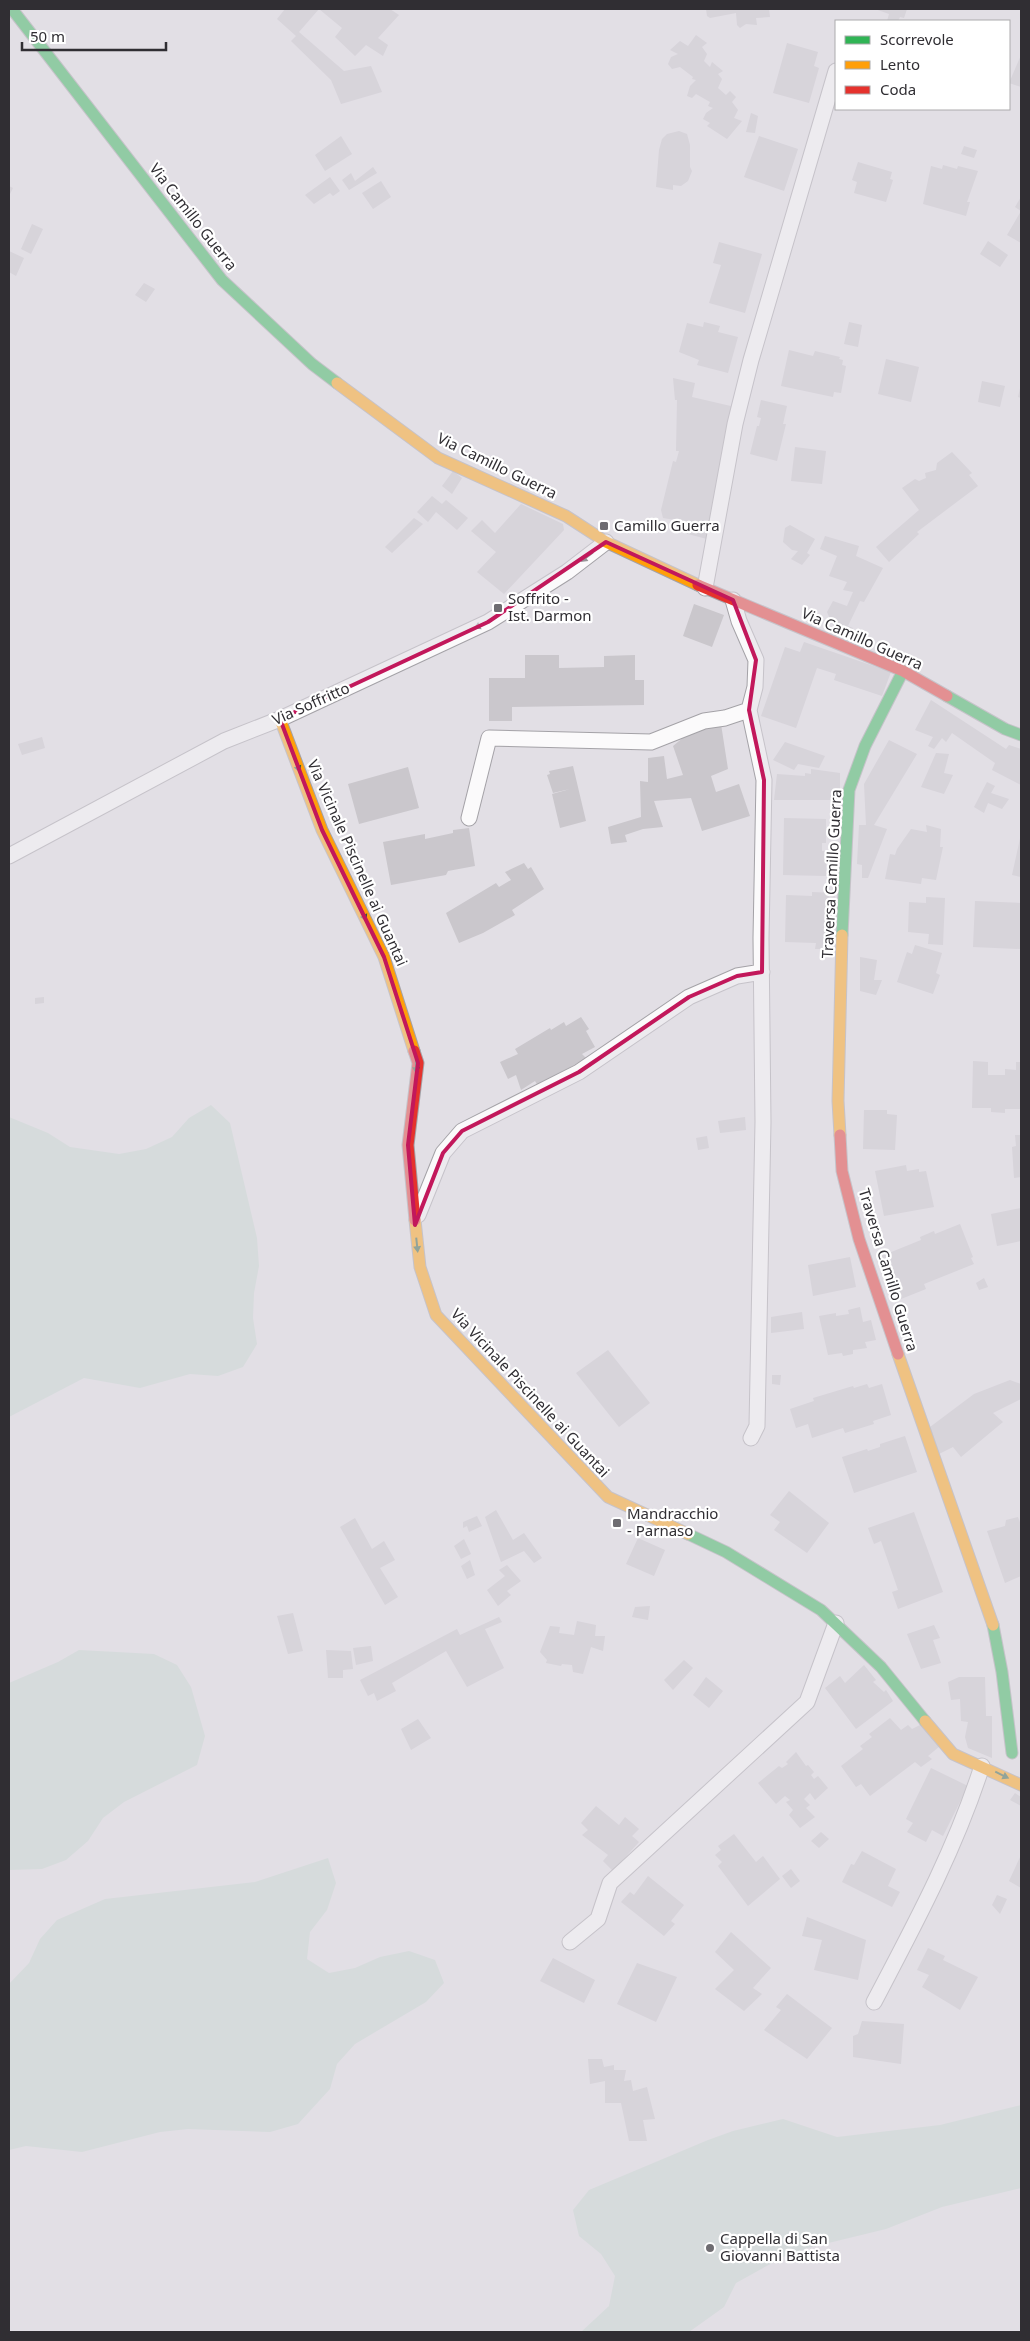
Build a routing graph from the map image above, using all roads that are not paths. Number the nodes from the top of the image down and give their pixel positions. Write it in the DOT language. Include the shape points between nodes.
graph roads {
  1 [pos="12,9"];
  2 [pos="835,74"];
  3 [pos="606,542"];
  4 [pos="705,588"];
  5 [pos="733,600"];
  6 [pos="903,671"];
  7 [pos="750,710"];
  8 [pos="280,720"];
  9 [pos="1021,735"];
  10 [pos="469,818"];
  11 [pos="9,856"];
  12 [pos="762,972"];
  13 [pos="415,1225"];
  14 [pos="751,1438"];
  15 [pos="836,1623"];
  16 [pos="1012,1753"];
  17 [pos="982,1766"];
  18 [pos="1021,1785"];
  19 [pos="570,1942"];
  20 [pos="874,2002"];
  1 -- 3 [label="street, Via Camillo Guerra" via="222,280 312,364 438,458 566,516"];
  2 -- 4 [label="street" via="750,360"];
  3 -- 4 [label="street, Via Camillo Guerra"];
  3 -- 8 [label="street, Via Soffritto, one-way" via="567,572 488,622"];
  4 -- 5 [label="street, Via Camillo Guerra"];
  5 -- 6 [label="street, Via Camillo Guerra"];
  5 -- 7 [label="street" via="756,660"];
  6 -- 9 [label="street, Via Camillo Guerra"];
  6 -- 16 [label="street, Traversa Camillo Guerra" via="865,746 849,790 843,878 838,1100 842,1171 859,1239 994,1625"];
  7 -- 10 [label="street" via="704,721 652,742 489,738"];
  7 -- 12 [label="street" via="764,780"];
  8 -- 11 [label="street, Via Soffritto" via="224,741"];
  8 -- 13 [label="street, Via Vicinale Piscinelle ai Guantai, one-way" via="322,830 384,958 418,1063 408,1145"];
  12 -- 13 [label="street" via="738,976 689,996 579,1072 462,1131 444,1153"];
  12 -- 14 [label="street" via="763,1122 757,1426"];
  13 -- 15 [label="street, Via Vicinale Piscinelle ai Guantai, one-way" via="420,1267 436,1315 608,1497 766,1574"];
  15 -- 17 [label="street, Via Vicinale Piscinelle ai Guantai" via="881,1667 953,1754"];
  15 -- 19 [label="street" via="807,1702 610,1882 598,1919"];
  17 -- 18 [label="street, Via Vicinale Piscinelle ai Guantai, one-way"];
  17 -- 20 [label="street" via="954,1845"];
}
